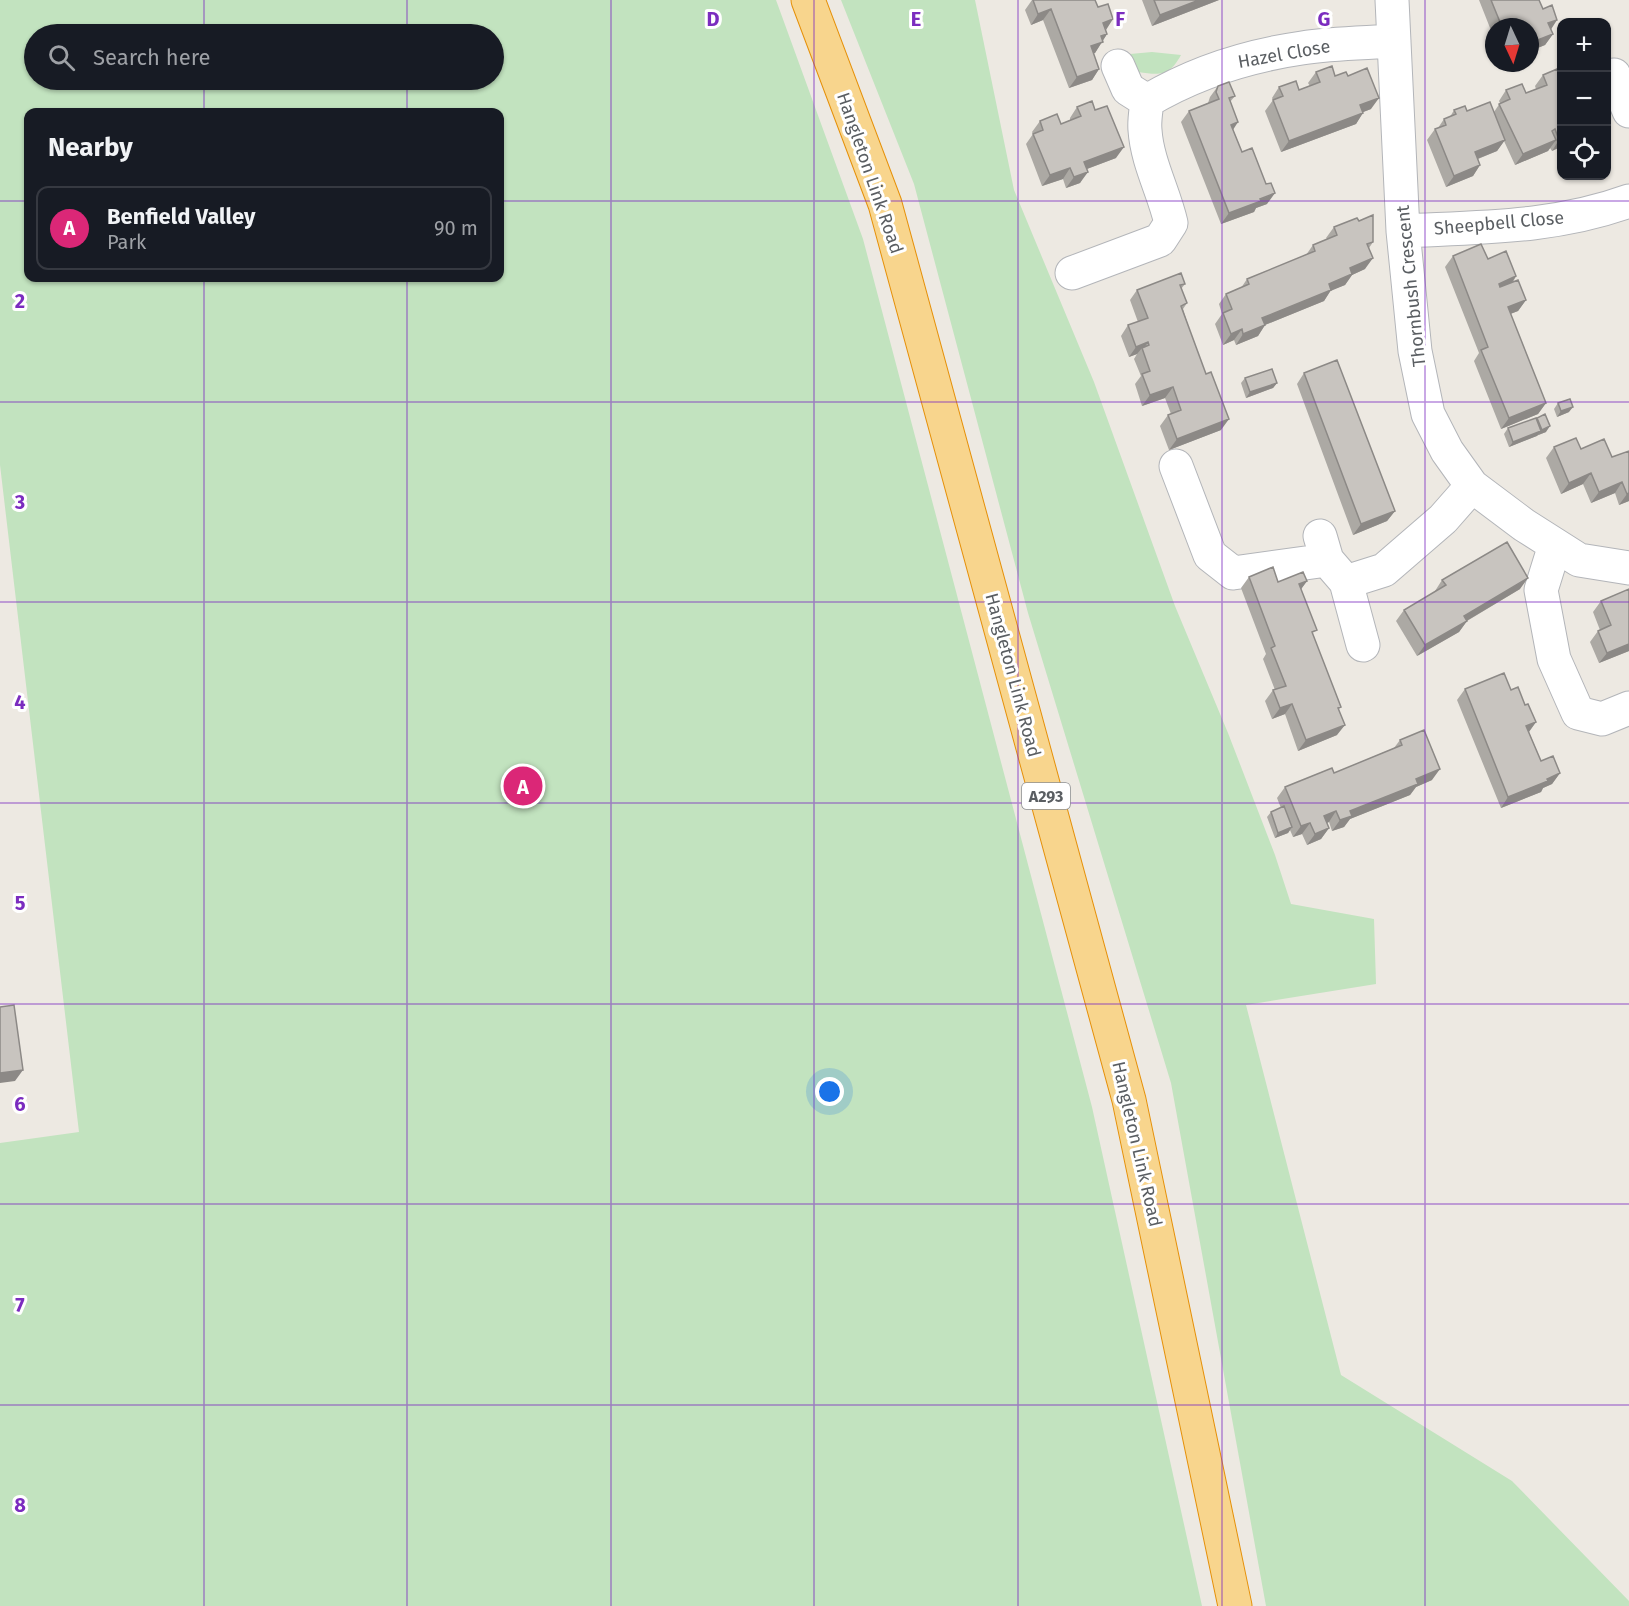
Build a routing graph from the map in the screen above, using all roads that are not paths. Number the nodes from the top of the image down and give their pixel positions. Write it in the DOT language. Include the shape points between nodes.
graph roads {
  1 [pos="808,0"];
  2 [pos="1392,0"];
  3 [pos="1394,41"];
  4 [pos="1118,66"];
  5 [pos="1614,75"];
  6 [pos="1147,101"];
  7 [pos="1629,111"];
  8 [pos="1629,201"];
  9 [pos="1403,231"];
  10 [pos="1072,273"];
  11 [pos="1176,466"];
  12 [pos="1472,486"];
  13 [pos="1555,545"];
  14 [pos="1331,559"];
  15 [pos="1629,568"];
  16 [pos="1363,645"];
  17 [pos="1629,708"];
  18 [pos="1235,1606"];
  1 -- 18 [label="highway, Hangleton Link Road / A293" via="885,204 1129,1100"];
  2 -- 3 [label="street, Thornbush Crescent"];
  3 -- 6 [label="street, Hazel Close" via="1304,47 1245,59 1196,76"];
  3 -- 9 [label="street, Thornbush Crescent"];
  4 -- 6 [label="street" via="1128,89"];
  5 -- 7 [label="street"];
  6 -- 10 [label="street" via="1145,131 1171,223 1160,240"];
  8 -- 9 [label="street, Sheepbell Close" via="1543,223"];
  9 -- 12 [label="street, Thornbush Crescent" via="1414,351 1428,414 1447,451"];
  11 -- 14 [label="street" via="1210,555 1233,573"];
  12 -- 13 [label="street, Thornbush Crescent"];
  12 -- 14 [label="street" via="1443,519 1384,570"];
  13 -- 15 [label="street, Thornbush Crescent" via="1580,560"];
  13 -- 17 [label="street" via="1541,590 1554,659 1578,713 1602,719"];
  14 -- 16 [label="street"];
}
